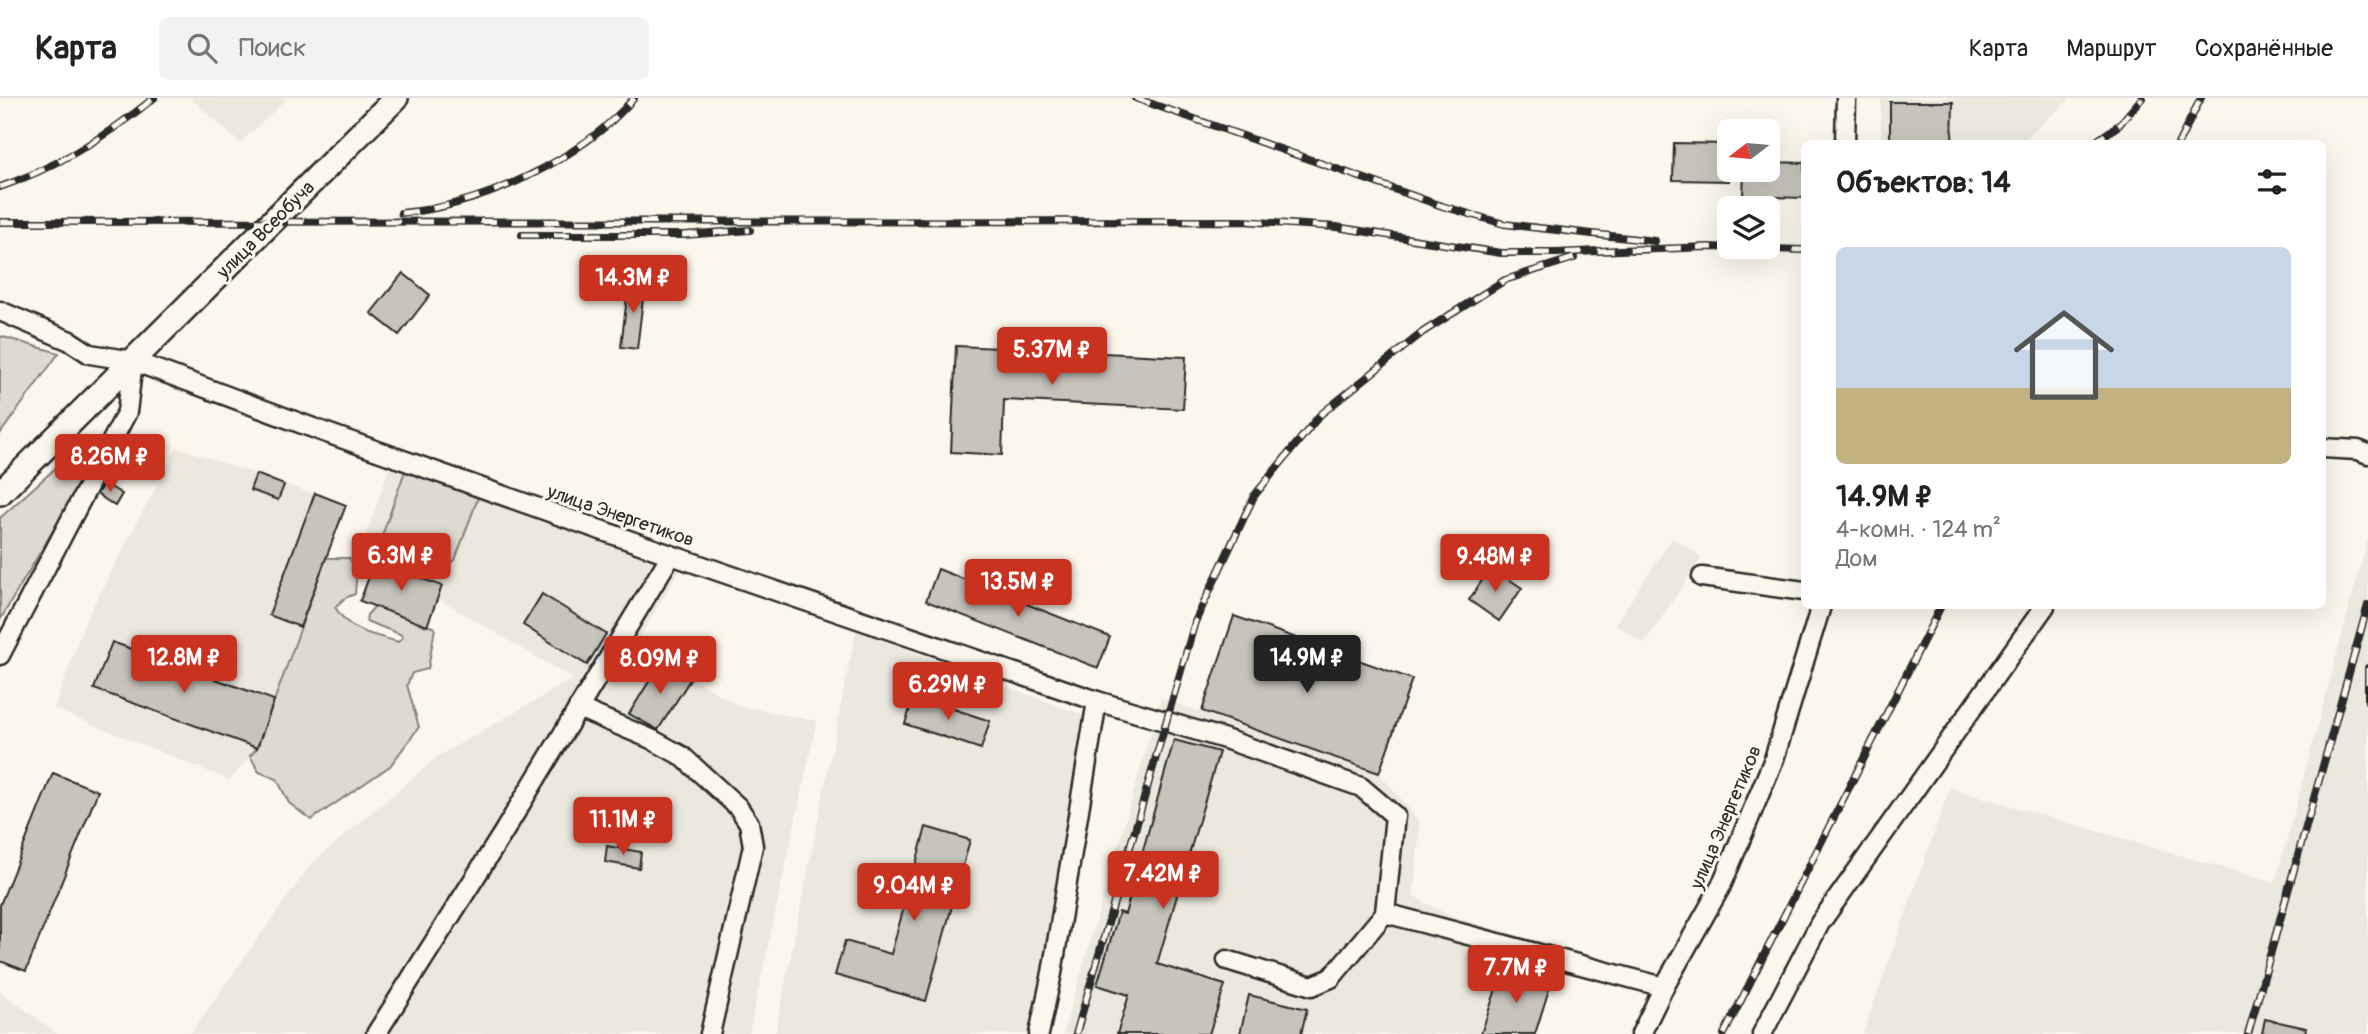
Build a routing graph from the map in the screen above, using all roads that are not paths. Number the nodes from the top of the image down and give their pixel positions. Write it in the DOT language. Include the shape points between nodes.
graph roads {
  1 [pos="396,98"];
  2 [pos="1846,98"];
  3 [pos="1845,140"];
  4 [pos="0,311"];
  5 [pos="134,361"];
  6 [pos="2326,448"];
  7 [pos="2368,454"];
  8 [pos="0,493"];
  9 [pos="671,555"];
  10 [pos="1702,577"];
  11 [pos="1801,591"];
  12 [pos="1820,609"];
  13 [pos="2043,609"];
  14 [pos="0,655"];
  15 [pos="1097,701"];
  16 [pos="578,708"];
  17 [pos="1385,913"];
  18 [pos="1227,960"];
  19 [pos="1664,987"];
  20 [pos="376,1034"];
  21 [pos="710,1034"];
  22 [pos="1039,1034"];
  23 [pos="1641,1034"];
  24 [pos="1762,1034"];
  1 -- 5 [label="main road, улица Всеобуча"];
  2 -- 3 [label="street"];
  4 -- 5 [label="street" via="90,354"];
  5 -- 8 [label="main road, улица Всеобуча"];
  5 -- 9 [label="street, улица Энергетиков"];
  5 -- 14 [label="street" via="127,412"];
  6 -- 7 [label="street"];
  9 -- 15 [label="street, улица Энергетиков"];
  9 -- 16 [label="street"];
  10 -- 11 [label="street"];
  12 -- 19 [label="street, улица Энергетиков" via="1774,759 1721,887"];
  13 -- 24 [label="street" via="1820,923"];
  15 -- 17 [label="street, улица Энергетиков" via="1225,739 1361,787 1395,816"];
  15 -- 22 [label="street"];
  16 -- 20 [label="street"];
  16 -- 21 [label="street" via="682,756 738,807 749,824 753,846"];
  17 -- 18 [label="street" via="1331,978 1312,986"];
  17 -- 19 [label="street"];
  19 -- 23 [label="street, улица Энергетиков"];
}
